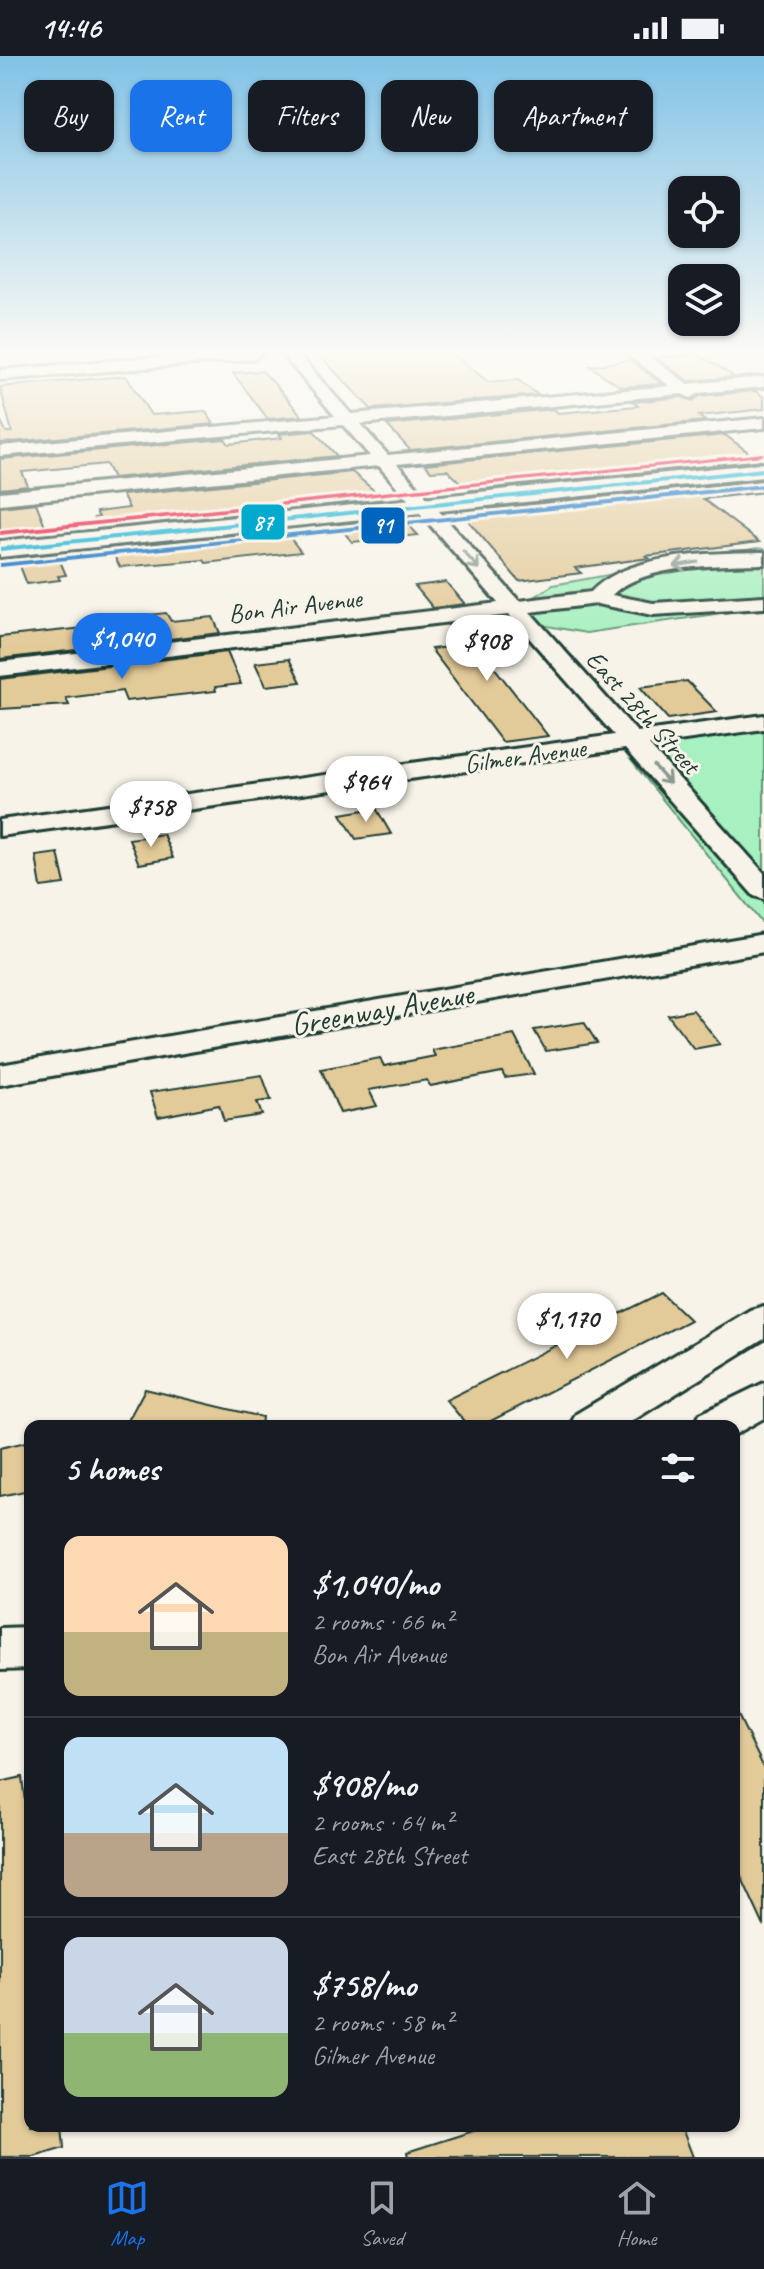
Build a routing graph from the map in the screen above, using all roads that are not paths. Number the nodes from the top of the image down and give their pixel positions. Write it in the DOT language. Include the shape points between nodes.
graph roads {
  1 [pos="375,452"];
  2 [pos="474,452"];
  3 [pos="383,461"];
  4 [pos="764,470"];
  5 [pos="0,498"];
  6 [pos="423,506"];
  7 [pos="0,549"];
  8 [pos="764,558"];
  9 [pos="597,598"];
  10 [pos="764,602"];
  11 [pos="514,609"];
  12 [pos="0,669"];
  13 [pos="764,722"];
  14 [pos="631,742"];
  15 [pos="0,828"];
  16 [pos="764,890"];
  17 [pos="764,943"];
  18 [pos="0,1075"];
  19 [pos="764,1320"];
  20 [pos="764,1399"];
  21 [pos="601,1420"];
  22 [pos="726,1420"];
  23 [pos="24,1648"];
  24 [pos="0,1649"];
  1 -- 3 [label="street, East 28th Street"];
  2 -- 3 [label="street"];
  3 -- 5 [label="street"];
  3 -- 6 [label="street, East 28th Street"];
  4 -- 6 [label="main road"];
  6 -- 7 [label="main road"];
  6 -- 11 [label="street, East 28th Street, one-way"];
  8 -- 9 [label="street, Bon Air Avenue, one-way" via="639,574 609,583"];
  9 -- 10 [label="street, Bon Air Avenue" via="653,609"];
  9 -- 11 [label="street, Bon Air Avenue"];
  11 -- 12 [label="street, Bon Air Avenue"];
  11 -- 14 [label="street, East 28th Street"];
  13 -- 14 [label="street, Gilmer Avenue"];
  14 -- 15 [label="street, Gilmer Avenue"];
  14 -- 16 [label="street, East 28th Street, one-way"];
  17 -- 18 [label="street, Greenway Avenue"];
  19 -- 21 [label="street"];
  20 -- 22 [label="street"];
  23 -- 24 [label="street"];
}
